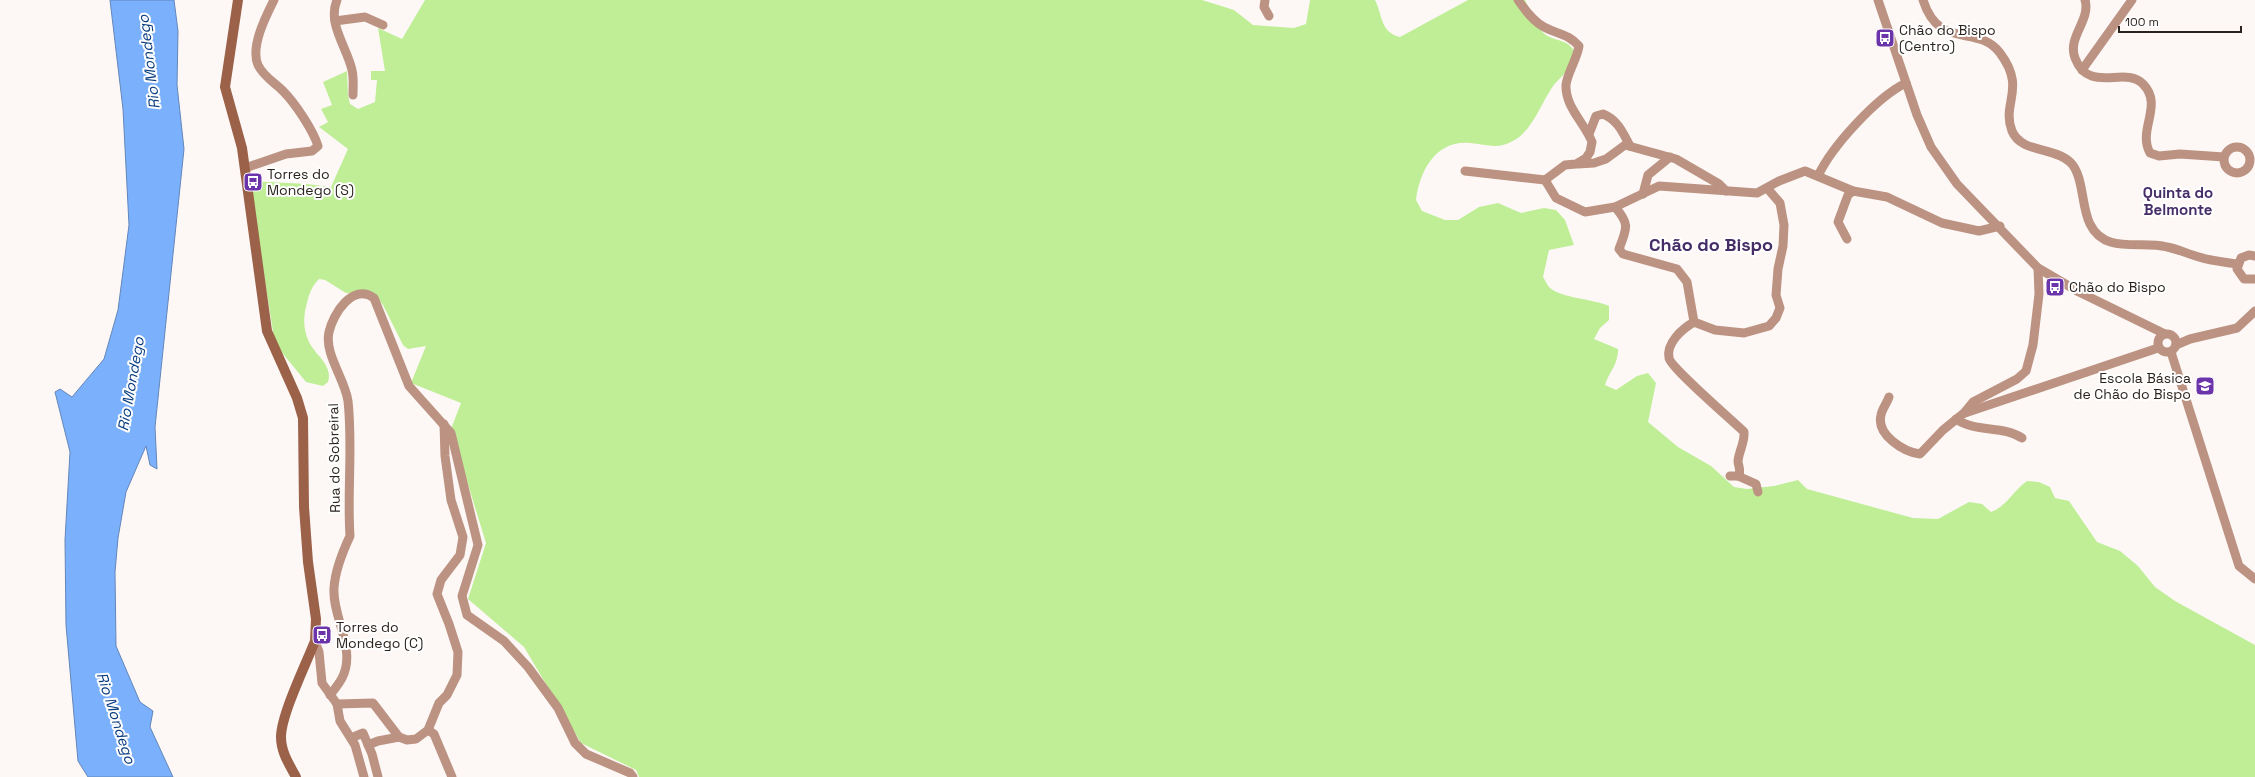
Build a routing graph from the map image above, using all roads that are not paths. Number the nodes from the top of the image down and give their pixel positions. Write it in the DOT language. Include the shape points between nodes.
graph roads {
  1 [pos="238,0"];
  2 [pos="274,0"];
  3 [pos="337,0"];
  4 [pos="1265,0"];
  5 [pos="1518,0"];
  6 [pos="1878,0"];
  7 [pos="1923,0"];
  8 [pos="2085,0"];
  9 [pos="2132,0"];
  10 [pos="1269,16"];
  11 [pos="334,21"];
  12 [pos="383,25"];
  13 [pos="2082,70"];
  14 [pos="1906,83"];
  15 [pos="354,95"];
  16 [pos="1589,134"];
  17 [pos="1630,146"];
  18 [pos="1670,157"];
  19 [pos="2224,157"];
  20 [pos="1576,164"];
  21 [pos="245,168"];
  22 [pos="1465,170"];
  23 [pos="1818,176"];
  24 [pos="1545,180"];
  25 [pos="1767,188"];
  26 [pos="1726,191"];
  27 [pos="1853,191"];
  28 [pos="1643,194"];
  29 [pos="1615,207"];
  30 [pos="2000,226"];
  31 [pos="1847,239"];
  32 [pos="2255,256"];
  33 [pos="2237,264"];
  34 [pos="2038,268"];
  35 [pos="2255,279"];
  36 [pos="2255,311"];
  37 [pos="1694,322"];
  38 [pos="2167,342"];
  39 [pos="1889,397"];
  40 [pos="1964,413"];
  41 [pos="1956,419"];
  42 [pos="444,424"];
  43 [pos="2022,438"];
  44 [pos="1758,492"];
  45 [pos="2255,579"];
  46 [pos="315,641"];
  47 [pos="330,695"];
  48 [pos="337,704"];
  49 [pos="428,730"];
  50 [pos="399,737"];
  51 [pos="351,738"];
  52 [pos="368,746"];
  53 [pos="296,777"];
  54 [pos="364,777"];
  55 [pos="378,777"];
  56 [pos="452,777"];
  57 [pos="633,777"];
  1 -- 21 [label="main road" via="225,86"];
  2 -- 21 [label="street" via="257,41 257,64 290,99 318,146 312,151 286,154"];
  3 -- 11 [label="street" via="333,10"];
  4 -- 10 [label="street" via="1264,7"];
  5 -- 16 [label="street" via="1529,15 1544,27 1570,36 1579,46 1566,84 1569,104"];
  6 -- 14 [label="street"];
  7 -- 33 [label="street" via="1927,11 1941,28 1952,34 1987,42 2000,52 2007,63 2014,84 2010,115 2013,132 2017,139 2025,144 2070,162 2078,178 2086,217 2095,233 2108,242 2117,244 2165,246 2199,257"];
  8 -- 13 [label="street" via="2086,10 2073,44 2075,58"];
  9 -- 13 [label="street"];
  11 -- 12 [label="street" via="365,17"];
  11 -- 15 [label="street" via="352,69"];
  13 -- 19 [label="street" via="2090,76 2106,79 2129,77 2143,84 2152,98 2146,141 2150,153 2159,156 2180,154"];
  14 -- 23 [label="street" via="1896,88 1850,130"];
  14 -- 30 [label="street" via="1931,147 1958,184"];
  16 -- 17 [label="street" via="1596,116 1610,116"];
  16 -- 20 [label="street" via="1592,142 1590,152"];
  17 -- 18 [label="street"];
  17 -- 20 [label="street" via="1621,146 1613,154 1596,162"];
  18 -- 26 [label="street" via="1719,184"];
  18 -- 28 [label="street" via="1648,175"];
  20 -- 24 [label="street" via="1565,166"];
  21 -- 46 [label="main road" via="267,330 303,418 304,507 316,620"];
  22 -- 24 [label="street"];
  23 -- 25 [label="street" via="1805,171"];
  23 -- 27 [label="street"];
  24 -- 29 [label="street" via="1556,198 1584,212"];
  25 -- 26 [label="street" via="1757,193"];
  25 -- 37 [label="street" via="1780,203 1784,225 1776,295 1780,308 1776,318 1769,326 1744,333 1715,330"];
  26 -- 28 [label="street" via="1659,186"];
  27 -- 30 [label="street" via="1887,197 1942,223 1979,231"];
  27 -- 31 [label="street" via="1848,196 1838,222"];
  28 -- 29 [label="street"];
  29 -- 37 [label="street" via="1626,219 1627,225 1619,249 1623,254 1677,269 1687,282"];
  30 -- 34 [label="street"];
  32 -- 33 [label="street" via="2245,256"];
  33 -- 35 [label="street" via="2241,277"];
  34 -- 38 [label="street" via="2079,292 2146,325"];
  34 -- 40 [label="street" via="2038,301 2033,345 2026,370 2018,379 1973,402"];
  36 -- 38 [label="street" via="2237,328"];
  37 -- 44 [label="street" via="1683,328 1677,336 1668,357 1677,371 1744,432 1745,439 1738,460 1740,473 1734,476 1756,484"];
  38 -- 40 [label="street"];
  38 -- 45 [label="street" via="2239,566"];
  39 -- 41 [label="street" via="1881,415 1882,429 1900,446 1912,453 1920,454"];
  40 -- 41 [label="street"];
  41 -- 43 [label="street" via="1963,424 1990,430 2012,431"];
  42 -- 47 [label="street, Rua do Sobreiral" via="409,386 374,298 365,294 348,298 329,332 329,351 341,375 348,400 350,536 341,554 334,588 336,615 344,639 347,660 343,677"];
  42 -- 49 [label="street" via="451,500 463,537 460,555 441,580 437,594 458,652 458,675 447,695 439,703"];
  42 -- 57 [label="street, Rua do Sobreiral" via="451,433 478,545 462,596 467,615 504,641 528,667 558,708 575,743 586,754 630,773"];
  46 -- 47 [label="street" via="319,652 322,683"];
  46 -- 53 [label="main road" via="283,723 281,737 283,751"];
  47 -- 48 [label="street"];
  48 -- 50 [label="street" via="373,703"];
  48 -- 51 [label="street" via="340,721"];
  49 -- 50 [label="street" via="416,739 406,740"];
  49 -- 56 [label="street" via="434,734"];
  50 -- 52 [label="street"];
  51 -- 52 [label="street" via="363,733"];
  51 -- 54 [label="street"];
  52 -- 55 [label="street"];
}
